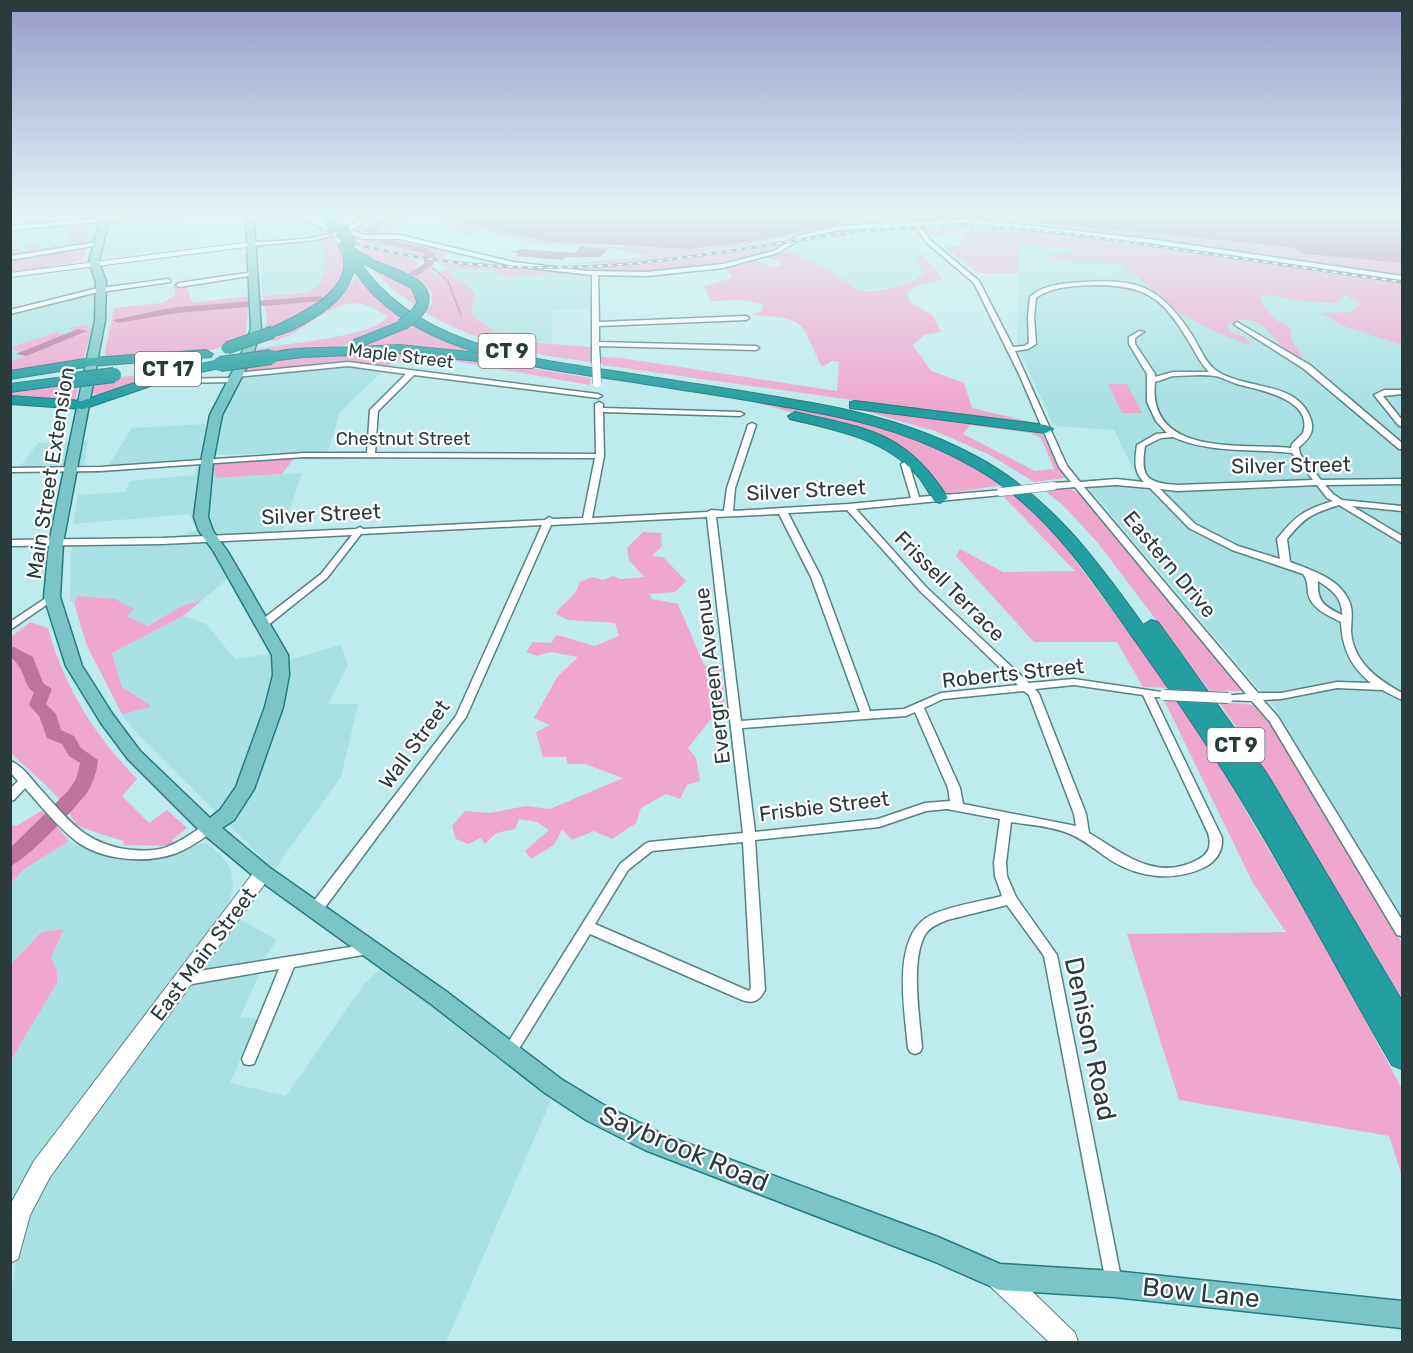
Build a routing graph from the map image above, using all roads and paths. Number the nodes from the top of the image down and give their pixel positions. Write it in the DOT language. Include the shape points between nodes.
graph roads {
  1 [pos="99,277"];
  2 [pos="232,277"];
  3 [pos="253,277"];
  4 [pos="346,277"];
  5 [pos="365,277"];
  6 [pos="372,277"];
  7 [pos="402,277"];
  8 [pos="596,277"];
  9 [pos="971,277"];
  10 [pos="168,280"];
  11 [pos="179,285"];
  12 [pos="101,290"];
  13 [pos="10,312"];
  14 [pos="746,318"];
  15 [pos="595,324"];
  16 [pos="1237,324"];
  17 [pos="1141,332"];
  18 [pos="596,344"];
  19 [pos="756,348"];
  20 [pos="1011,349"];
  21 [pos="304,353"];
  22 [pos="206,354"];
  23 [pos="91,362"];
  24 [pos="220,363"];
  25 [pos="412,372"];
  26 [pos="114,373"];
  27 [pos="1218,374"];
  28 [pos="10,375"];
  29 [pos="611,375"];
  30 [pos="234,377"];
  31 [pos="1152,380"];
  32 [pos="165,381"];
  33 [pos="653,382"];
  34 [pos="692,383"];
  35 [pos="10,386"];
  36 [pos="1402,392"];
  37 [pos="598,396"];
  38 [pos="10,400"];
  39 [pos="83,405"];
  40 [pos="599,410"];
  41 [pos="740,414"];
  42 [pos="1402,424"];
  43 [pos="752,425"];
  44 [pos="1046,429"];
  45 [pos="1171,435"];
  46 [pos="1402,447"];
  47 [pos="1294,451"];
  48 [pos="371,456"];
  49 [pos="600,456"];
  50 [pos="207,462"];
  51 [pos="905,465"];
  52 [pos="10,470"];
  53 [pos="70,470"];
  54 [pos="1402,481"];
  55 [pos="1317,482"];
  56 [pos="1075,483"];
  57 [pos="1154,486"];
  58 [pos="940,498"];
  59 [pos="916,501"];
  60 [pos="1339,502"];
  61 [pos="849,507"];
  62 [pos="1402,508"];
  63 [pos="782,511"];
  64 [pos="711,513"];
  65 [pos="728,513"];
  66 [pos="587,519"];
  67 [pos="549,520"];
  68 [pos="360,530"];
  69 [pos="210,539"];
  70 [pos="1402,540"];
  71 [pos="10,543"];
  72 [pos="56,543"];
  73 [pos="1286,564"];
  74 [pos="1306,573"];
  75 [pos="52,597"];
  76 [pos="1346,621"];
  77 [pos="263,624"];
  78 [pos="10,627"];
  79 [pos="1028,687"];
  80 [pos="1383,687"];
  81 [pos="1148,694"];
  82 [pos="1257,697"];
  83 [pos="1402,697"];
  84 [pos="919,708"];
  85 [pos="866,714"];
  86 [pos="738,725"];
  87 [pos="10,765"];
  88 [pos="26,780"];
  89 [pos="10,797"];
  90 [pos="957,806"];
  91 [pos="1006,816"];
  92 [pos="209,828"];
  93 [pos="1083,833"];
  94 [pos="749,835"];
  95 [pos="263,873"];
  96 [pos="1010,899"];
  97 [pos="315,910"];
  98 [pos="588,927"];
  99 [pos="1402,931"];
  100 [pos="370,948"];
  101 [pos="290,962"];
  102 [pos="186,979"];
  103 [pos="1402,1024"];
  104 [pos="915,1048"];
  105 [pos="509,1053"];
  106 [pos="1402,1057"];
  107 [pos="249,1059"];
  108 [pos="10,1251"];
  109 [pos="999,1277"];
  110 [pos="1114,1284"];
  111 [pos="1402,1315"];
  112 [pos="1066,1342"];
  1 -- 12 [label="main road, Main Street Extension"];
  2 -- 11 [label="street"];
  3 -- 30 [label="main road" via="257,311 254,337"];
  4 -- 22 [label="highway, CT 17, bridge" via="337,293 311,313 273,333"];
  5 -- 29 [label="highway, CT 9" via="391,304 452,338 520,360"];
  6 -- 34 [label="highway, CT 9" via="391,295 432,322 465,338 546,360"];
  7 -- 21 [label="highway, bridge" via="422,292 423,304 402,326 356,344"];
  8 -- 15 [label="street"];
  9 -- 20 [label="street, Eastern Drive"];
  10 -- 12 [label="street"];
  12 -- 13 [label="street"];
  12 -- 23 [label="main road, Main Street Extension" via="100,321"];
  14 -- 15 [label="street"];
  15 -- 18 [label="street"];
  16 -- 46 [label="street" via="1307,367"];
  17 -- 31 [label="street" via="1131,339"];
  18 -- 19 [label="street"];
  18 -- 37 [label="street, bridge"];
  20 -- 27 [label="street" via="1033,344 1031,306 1037,294 1073,285 1126,286 1152,293 1187,333 1209,368"];
  20 -- 44 [label="street, Eastern Drive"];
  21 -- 24 [label="highway, bridge"];
  21 -- 29 [label="highway" via="426,350"];
  22 -- 23 [label="highway"];
  22 -- 26 [label="highway, CT 17"];
  23 -- 28 [label="highway"];
  23 -- 39 [label="main road, Main Street Extension"];
  24 -- 26 [label="highway, CT 17"];
  24 -- 39 [label="highway" via="166,376"];
  25 -- 30 [label="street, Maple Street" via="336,364"];
  25 -- 37 [label="street, Maple Street"];
  25 -- 48 [label="street" via="374,410"];
  26 -- 35 [label="highway, CT 17, bridge"];
  27 -- 31 [label="street" via="1173,374"];
  27 -- 47 [label="street" via="1280,393 1299,407 1309,429"];
  29 -- 33 [label="highway, CT 9"];
  30 -- 32 [label="street, Maple Street"];
  30 -- 50 [label="main road" via="216,415"];
  31 -- 45 [label="street" via="1152,405"];
  33 -- 58 [label="highway" via="885,442 917,465"];
  33 -- 106 [label="highway, CT 9" via="816,408 898,429 971,459 1041,508 1080,550 1224,754"];
  34 -- 44 [label="highway"];
  34 -- 103 [label="highway, CT 9" via="824,404 915,429 999,467 1052,505 1095,550 1231,737"];
  36 -- 42 [label="street" via="1378,395"];
  37 -- 40 [label="street"];
  38 -- 39 [label="highway"];
  39 -- 53 [label="main road, Main Street Extension"];
  40 -- 41 [label="street"];
  40 -- 49 [label="street"];
  43 -- 65 [label="street" via="731,488"];
  44 -- 56 [label="street, Eastern Drive" via="1063,467"];
  45 -- 47 [label="street" via="1218,447"];
  45 -- 57 [label="street" via="1151,439 1138,449 1138,464"];
  47 -- 55 [label="street"];
  48 -- 49 [label="street, Chestnut Street"];
  48 -- 50 [label="street, Chestnut Street" via="272,456"];
  49 -- 66 [label="street"];
  50 -- 53 [label="street, Chestnut Street"];
  50 -- 69 [label="main road" via="201,509"];
  51 -- 59 [label="street"];
  52 -- 53 [label="street, Chestnut Street"];
  53 -- 72 [label="main road, Main Street Extension"];
  54 -- 55 [label="street, Silver Street"];
  55 -- 57 [label="street, Silver Street"];
  55 -- 60 [label="street"];
  56 -- 57 [label="street, Silver Street"];
  56 -- 58 [label="street, Silver Street, bridge"];
  56 -- 82 [label="street, Eastern Drive"];
  57 -- 73 [label="street" via="1192,526 1209,537"];
  58 -- 59 [label="street, Silver Street"];
  59 -- 61 [label="street, Silver Street"];
  60 -- 62 [label="street"];
  60 -- 70 [label="street"];
  60 -- 73 [label="street" via="1311,511 1293,526 1281,543"];
  61 -- 63 [label="street, Silver Street"];
  61 -- 79 [label="street, Frissell Terrace" via="923,589"];
  63 -- 65 [label="street, Silver Street"];
  63 -- 85 [label="street" via="816,577"];
  64 -- 65 [label="street, Silver Street"];
  64 -- 66 [label="street, Silver Street"];
  64 -- 86 [label="street, Evergreen Avenue"];
  66 -- 67 [label="street, Silver Street"];
  67 -- 68 [label="street, Silver Street"];
  67 -- 97 [label="street, Wall Street" via="461,717"];
  68 -- 69 [label="street, Silver Street"];
  68 -- 77 [label="street" via="324,576"];
  69 -- 72 [label="street, Silver Street"];
  69 -- 77 [label="main road"];
  71 -- 72 [label="street, Silver Street"];
  72 -- 75 [label="main road, Main Street Extension"];
  73 -- 74 [label="street"];
  74 -- 76 [label="street" via="1313,581 1311,592 1315,601"];
  74 -- 76 [label="street" via="1323,580 1341,595 1347,604"];
  75 -- 78 [label="street"];
  75 -- 92 [label="main road, Main Street Extension" via="74,666 107,719 134,755"];
  76 -- 80 [label="street" via="1348,650 1356,663"];
  77 -- 92 [label="main road" via="280,655 274,707 245,789 227,815"];
  79 -- 81 [label="street, Roberts Street" via="1084,682"];
  79 -- 84 [label="street, Roberts Street" via="941,696"];
  79 -- 93 [label="street" via="1080,814"];
  80 -- 82 [label="street, Roberts Street" via="1337,685"];
  80 -- 83 [label="street"];
  81 -- 82 [label="street, Roberts Street, bridge"];
  81 -- 93 [label="street, Frisbie Street" via="1214,833 1216,850 1210,859 1185,870 1155,871 1123,861"];
  82 -- 99 [label="street, Eastern Drive" via="1291,744"];
  84 -- 85 [label="street, Roberts Street"];
  84 -- 90 [label="street" via="954,788"];
  85 -- 86 [label="street, Roberts Street"];
  86 -- 94 [label="street, Evergreen Avenue"];
  87 -- 88 [label="street"];
  88 -- 89 [label="street"];
  88 -- 92 [label="street" via="71,828 99,847 157,854 180,847"];
  90 -- 91 [label="street, Frisbie Street"];
  90 -- 94 [label="street, Frisbie Street" via="926,807 879,823"];
  91 -- 93 [label="street, Frisbie Street"];
  91 -- 96 [label="street, Denison Road" via="1000,862"];
  92 -- 95 [label="main road, East Main Street"];
  94 -- 98 [label="street, Frisbie Street" via="662,843 639,852 624,867"];
  94 -- 98 [label="street, Evergreen Avenue" via="759,981 754,996"];
  95 -- 97 [label="main road, Saybrook Road"];
  95 -- 102 [label="main road, East Main Street"];
  96 -- 104 [label="street" via="932,920 917,935 910,954"];
  96 -- 110 [label="street, Denison Road" via="1050,955"];
  97 -- 100 [label="main road, Saybrook Road"];
  98 -- 105 [label="street, Frisbie Street"];
  100 -- 101 [label="street"];
  100 -- 105 [label="main road, Saybrook Road"];
  101 -- 102 [label="street"];
  101 -- 107 [label="street"];
  102 -- 108 [label="main road, East Main Street" via="42,1169 19,1212"];
  105 -- 109 [label="main road, Saybrook Road" via="594,1112 654,1142"];
  109 -- 110 [label="main road, Bow Lane"];
  109 -- 112 [label="main road, Saybrook Road"];
  110 -- 111 [label="main road, Bow Lane"];
}
